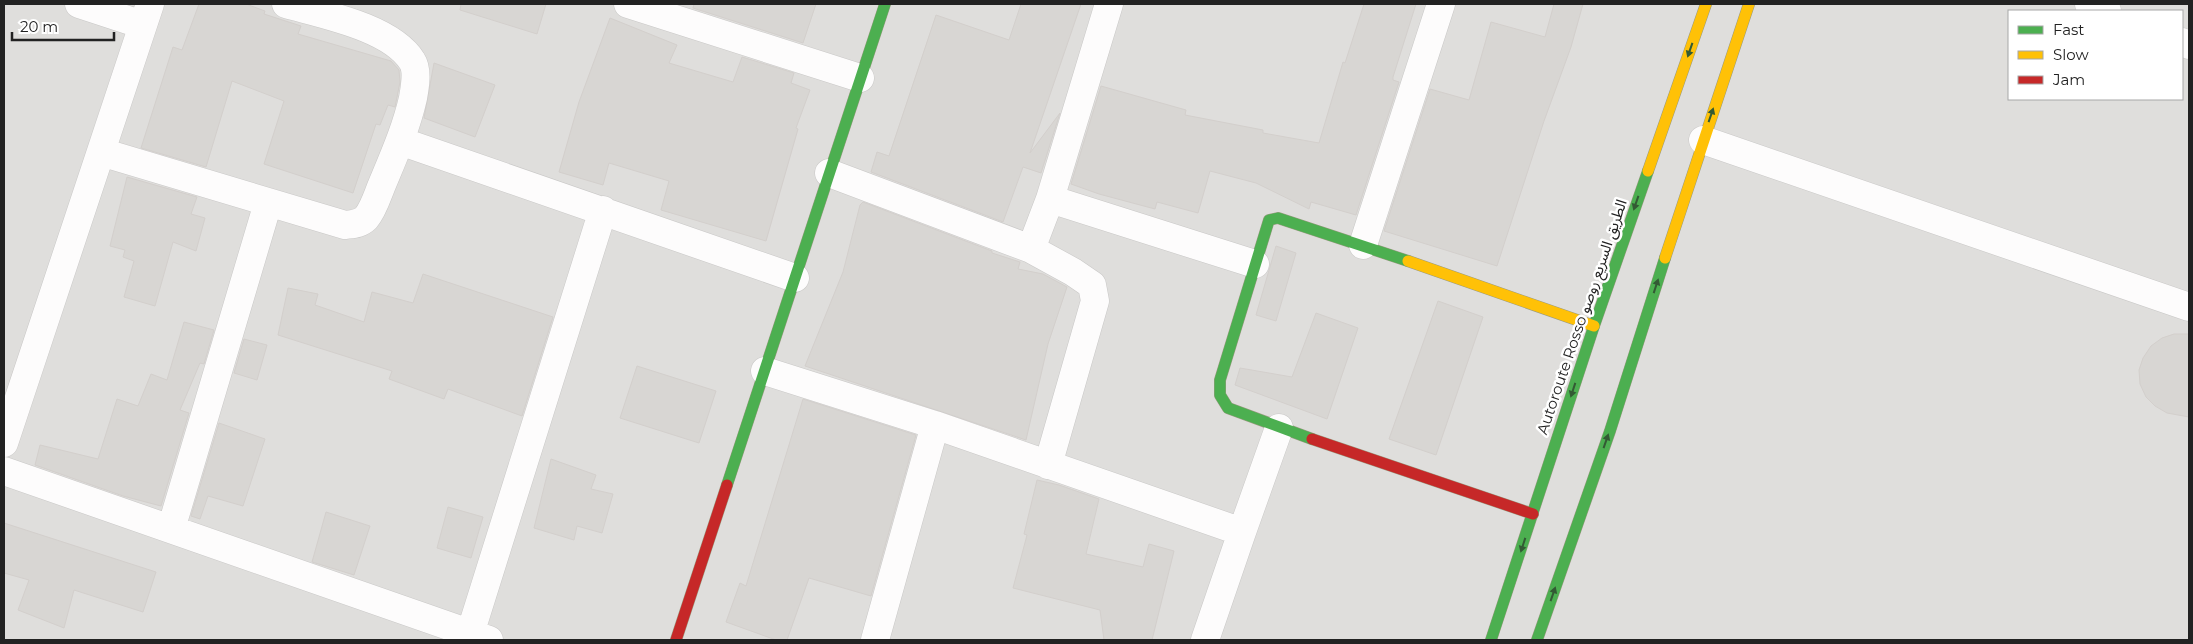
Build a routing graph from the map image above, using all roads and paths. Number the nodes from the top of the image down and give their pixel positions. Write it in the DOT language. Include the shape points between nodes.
graph roads {
  1 [pos="79,4"];
  2 [pos="286,4"];
  3 [pos="628,4"];
  4 [pos="884,4"];
  5 [pos="1109,4"];
  6 [pos="1441,4"];
  7 [pos="1706,4"];
  8 [pos="1749,4"];
  9 [pos="2089,4"];
  10 [pos="2104,10"];
  11 [pos="691,13"];
  12 [pos="146,14"];
  13 [pos="358,14"];
  14 [pos="860,78"];
  15 [pos="1702,140"];
  16 [pos="400,141"];
  17 [pos="101,152"];
  18 [pos="829,173"];
  19 [pos="1050,199"];
  20 [pos="268,204"];
  21 [pos="603,210"];
  22 [pos="1363,245"];
  23 [pos="1031,249"];
  24 [pos="1256,264"];
  25 [pos="795,278"];
  26 [pos="2189,307"];
  27 [pos="1594,326"];
  28 [pos="764,371"];
  29 [pos="935,425"];
  30 [pos="1279,428"];
  31 [pos="4,443"];
  32 [pos="1048,464"];
  33 [pos="4,472"];
  34 [pos="1533,514"];
  35 [pos="170,529"];
  36 [pos="1242,532"];
  37 [pos="480,637"];
  38 [pos="676,640"];
  39 [pos="875,640"];
  40 [pos="1205,640"];
  41 [pos="1492,640"];
  42 [pos="1537,640"];
  1 -- 12 [label="street"];
  2 -- 13 [label="street"];
  3 -- 11 [label="street"];
  4 -- 14 [label="main road"];
  5 -- 19 [label="street"];
  6 -- 22 [label="street"];
  7 -- 27 [label="main road, Autoroute Rosso الطريق السريع روصو, one-way"];
  15 -- 8 [label="main road, one-way"];
  9 -- 10 [label="street"];
  11 -- 14 [label="street"];
  12 -- 17 [label="street"];
  13 -- 16 [label="street" via="413,62 416,78 413,98"];
  14 -- 18 [label="main road"];
  15 -- 26 [label="street"];
  42 -- 15 [label="main road, one-way" via="1610,431"];
  16 -- 20 [label="street" via="372,207 366,218 357,224 345,225"];
  16 -- 21 [label="street"];
  17 -- 20 [label="street"];
  17 -- 31 [label="street"];
  18 -- 23 [label="street"];
  18 -- 25 [label="main road"];
  19 -- 23 [label="street"];
  19 -- 24 [label="street"];
  20 -- 35 [label="street"];
  21 -- 25 [label="street"];
  21 -- 37 [label="street"];
  22 -- 24 [label="main road" via="1278,218 1269,220"];
  22 -- 27 [label="main road"];
  23 -- 32 [label="street" via="1092,285 1095,301"];
  24 -- 30 [label="main road" via="1236,321 1218,392 1221,402 1228,408"];
  25 -- 28 [label="main road"];
  27 -- 34 [label="main road, Autoroute Rosso الطريق السريع روصو, one-way"];
  28 -- 29 [label="street"];
  28 -- 38 [label="main road"];
  29 -- 32 [label="street"];
  29 -- 39 [label="street"];
  30 -- 34 [label="main road"];
  30 -- 36 [label="street"];
  32 -- 36 [label="street"];
  33 -- 35 [label="street"];
  34 -- 41 [label="main road, Autoroute Rosso الطريق السريع روصو, one-way"];
  35 -- 37 [label="street"];
  36 -- 40 [label="street"];
}
